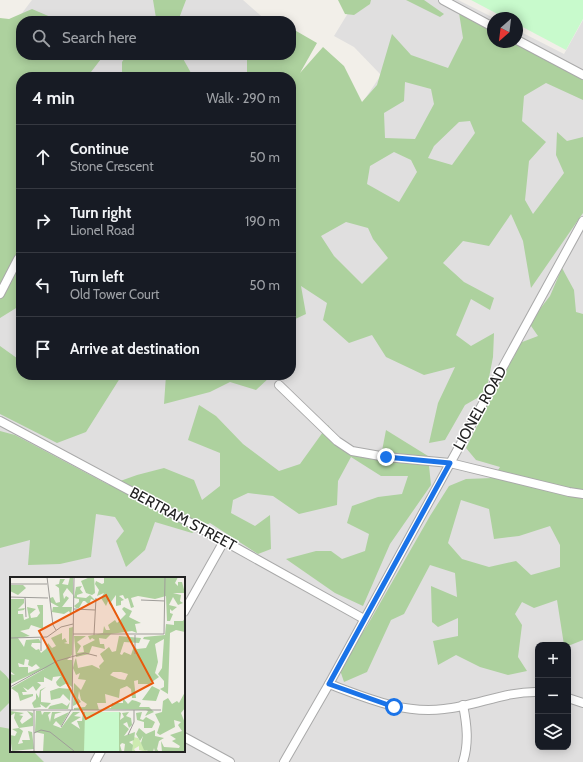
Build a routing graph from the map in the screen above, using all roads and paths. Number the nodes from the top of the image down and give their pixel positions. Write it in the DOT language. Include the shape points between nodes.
graph roads {
  1 [pos="443,0"];
  2 [pos="487,24"];
  3 [pos="523,43"];
  4 [pos="583,75"];
  5 [pos="583,222"];
  6 [pos="16,263"];
  7 [pos="0,294"];
  8 [pos="279,385"];
  9 [pos="0,421"];
  10 [pos="450,463"];
  11 [pos="583,494"];
  12 [pos="224,541"];
  13 [pos="185,610"];
  14 [pos="364,619"];
  15 [pos="329,684"];
  16 [pos="535,692"];
  17 [pos="571,699"];
  18 [pos="583,703"];
  19 [pos="463,705"];
  20 [pos="185,738"];
  21 [pos="100,752"];
  22 [pos="94,762"];
  23 [pos="230,762"];
  24 [pos="284,762"];
  25 [pos="463,762"];
  1 -- 2 [label="street"];
  3 -- 4 [label="street"];
  5 -- 10 [label="street, LIONEL ROAD"];
  6 -- 7 [label="street"];
  8 -- 10 [label="street" via="352,451"];
  9 -- 12 [label="street, BERTRAM STREET"];
  10 -- 11 [label="street"];
  10 -- 14 [label="street, LIONEL ROAD"];
  12 -- 13 [label="street"];
  12 -- 14 [label="street, BERTRAM STREET"];
  14 -- 15 [label="street, LIONEL ROAD"];
  15 -- 19 [label="street" via="394,707 420,710"];
  15 -- 24 [label="street, LIONEL ROAD"];
  16 -- 19 [label="street"];
  17 -- 18 [label="street"];
  19 -- 25 [label="street" via="468,743"];
  20 -- 23 [label="street"];
  21 -- 22 [label="street"];
}
